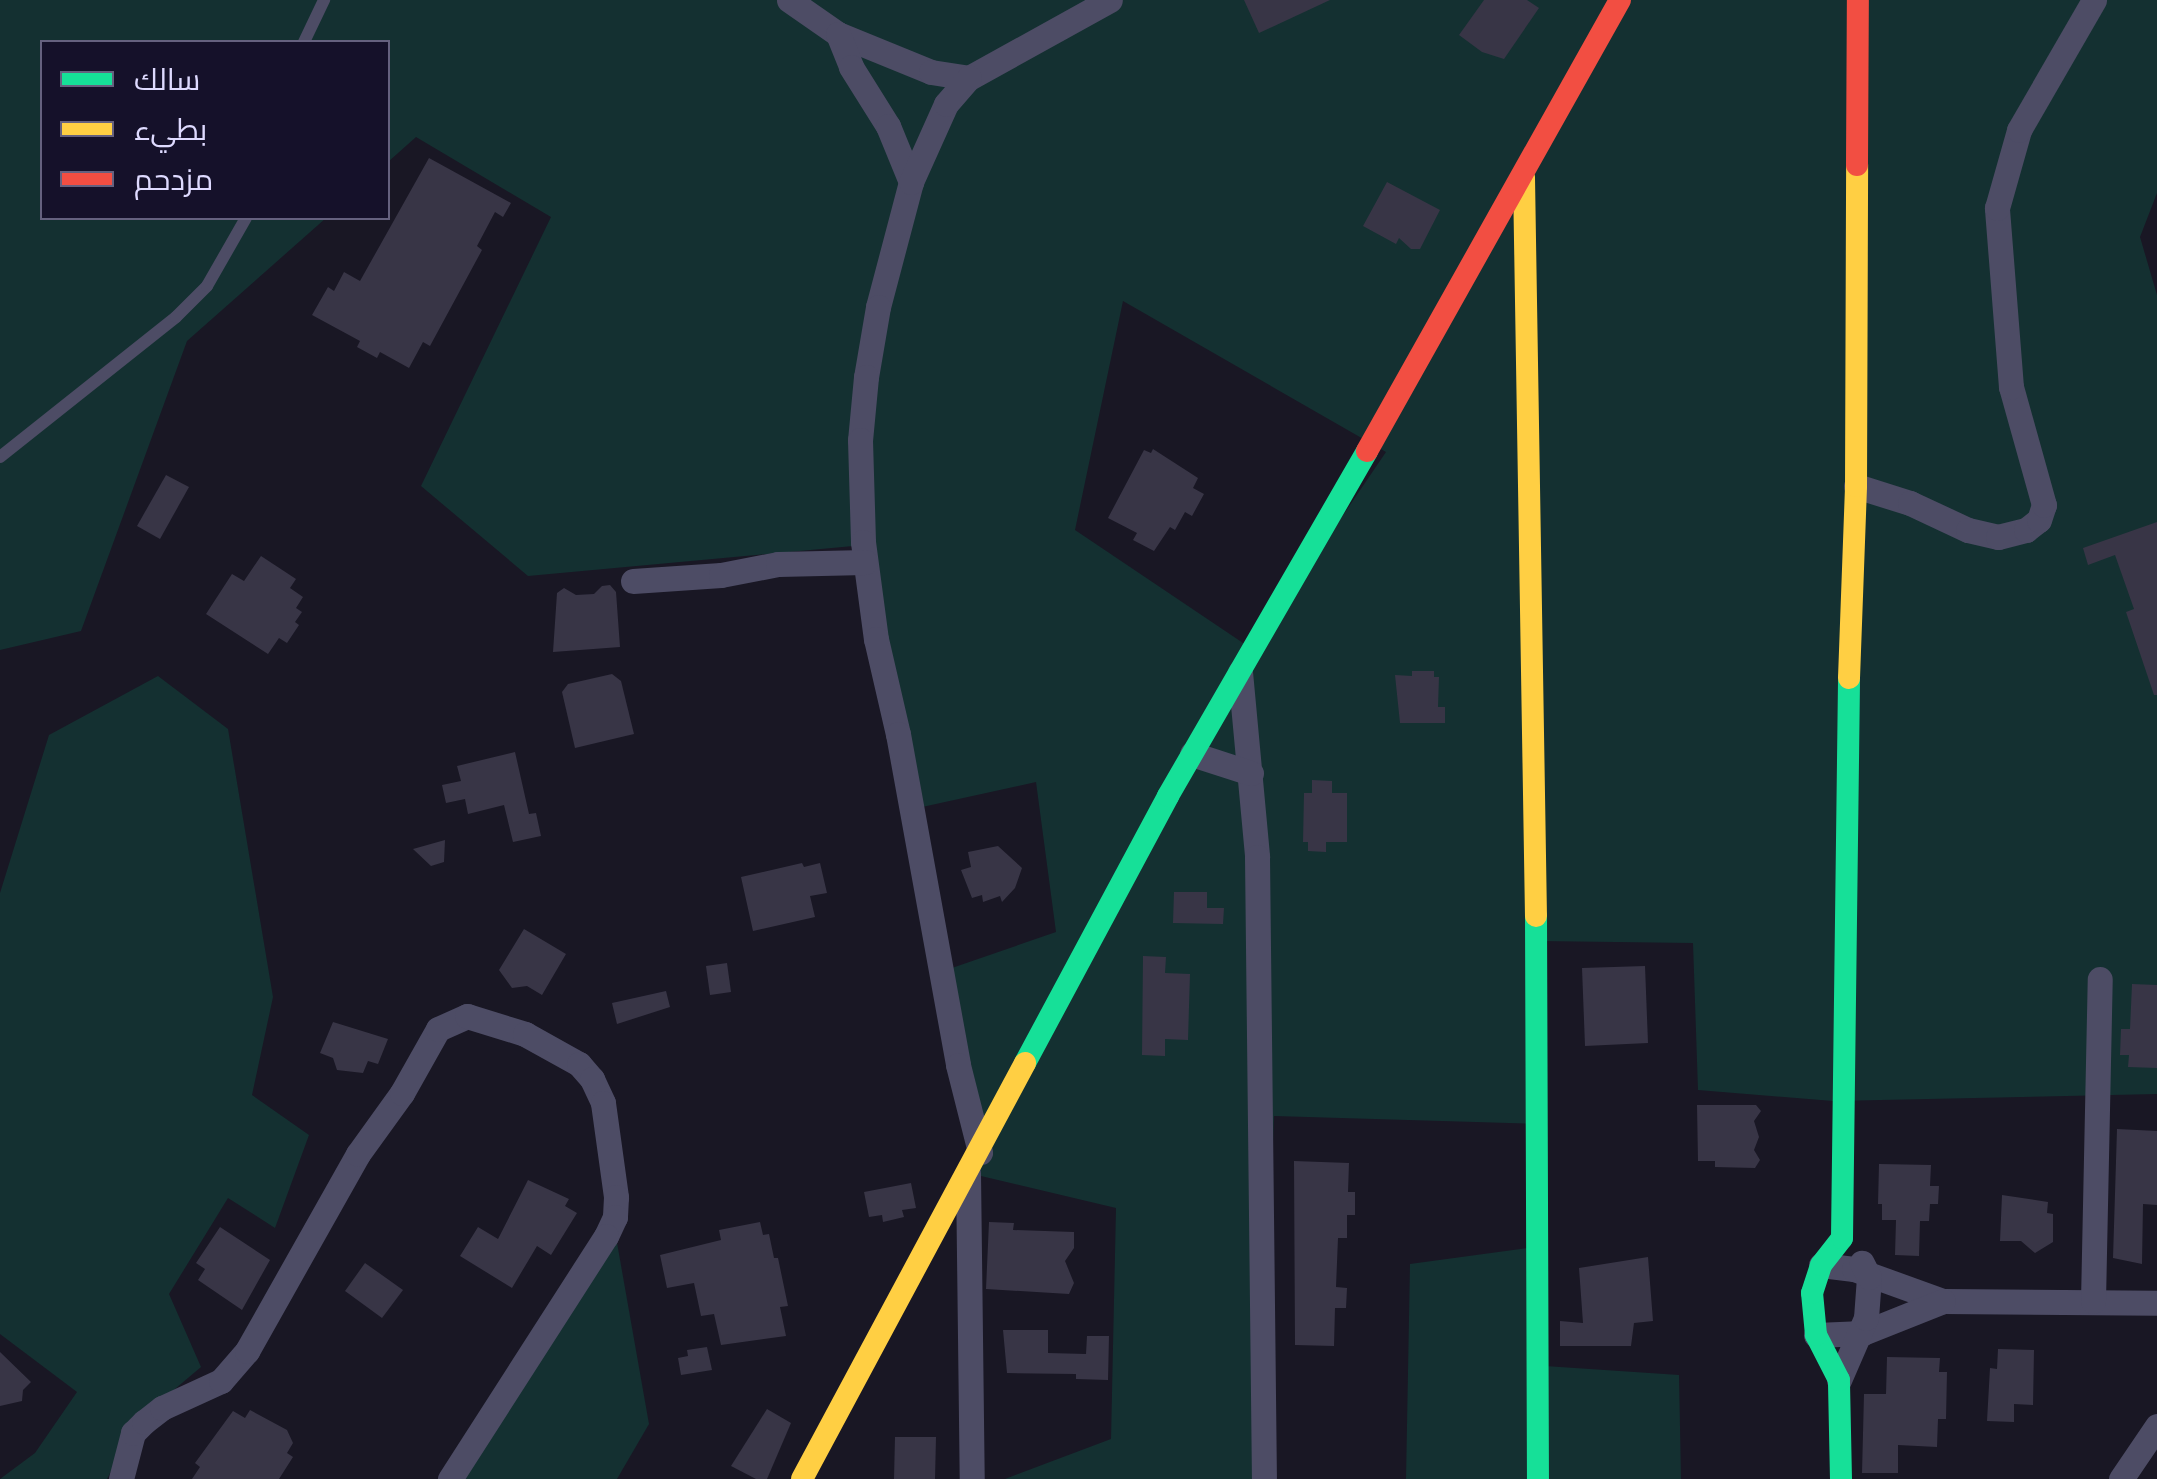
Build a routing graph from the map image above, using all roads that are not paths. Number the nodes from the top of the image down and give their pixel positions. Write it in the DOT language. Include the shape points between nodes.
graph roads {
  1 [pos="324,0"];
  2 [pos="790,0"];
  3 [pos="1110,0"];
  4 [pos="1620,0"];
  5 [pos="1883,0"];
  6 [pos="2094,0"];
  7 [pos="1858,6"];
  8 [pos="838,34"];
  9 [pos="305,40"];
  10 [pos="969,78"];
  11 [pos="1524,177"];
  12 [pos="911,182"];
  13 [pos="245,220"];
  14 [pos="0,457"];
  15 [pos="1856,486"];
  16 [pos="865,562"];
  17 [pos="633,581"];
  18 [pos="1240,672"];
  19 [pos="1192,754"];
  20 [pos="1250,774"];
  21 [pos="2100,979"];
  22 [pos="974,1163"];
  23 [pos="1842,1238"];
  24 [pos="1821,1264"];
  25 [pos="1869,1277"];
  26 [pos="2093,1301"];
  27 [pos="1944,1302"];
  28 [pos="2157,1303"];
  29 [pos="1863,1333"];
  30 [pos="1816,1335"];
  31 [pos="1840,1380"];
  32 [pos="2157,1426"];
  33 [pos="121,1479"];
  34 [pos="450,1479"];
  35 [pos="802,1479"];
  36 [pos="972,1479"];
  37 [pos="1264,1479"];
  38 [pos="1538,1479"];
  39 [pos="1841,1479"];
  40 [pos="2121,1479"];
  1 -- 9 [label="lane"];
  2 -- 8 [label="street"];
  3 -- 10 [label="street"];
  4 -- 11 [label="street"];
  5 -- 7 [label="street"];
  6 -- 15 [label="street" via="2019,130 1997,208 2011,387 2041,488 2039,520 1998,537"];
  7 -- 15 [label="street"];
  8 -- 10 [label="street" via="931,72"];
  8 -- 12 [label="street"];
  10 -- 12 [label="street" via="946,104"];
  11 -- 18 [label="street"];
  11 -- 38 [label="street" via="1540,1159"];
  12 -- 16 [label="street" via="866,377 860,440"];
  13 -- 14 [label="lane" via="207,286 176,317"];
  15 -- 23 [label="street" via="1846,748"];
  16 -- 17 [label="street" via="778,564"];
  16 -- 22 [label="street"];
  18 -- 19 [label="street"];
  18 -- 20 [label="street"];
  19 -- 20 [label="street"];
  19 -- 22 [label="street"];
  20 -- 37 [label="street" via="1258,910"];
  21 -- 26 [label="street"];
  22 -- 35 [label="street"];
  22 -- 36 [label="street"];
  23 -- 24 [label="street"];
  23 -- 25 [label="street"];
  24 -- 25 [label="street"];
  24 -- 30 [label="street" via="1812,1294"];
  25 -- 27 [label="street"];
  25 -- 29 [label="street"];
  26 -- 27 [label="street"];
  26 -- 28 [label="street"];
  27 -- 29 [label="street"];
  29 -- 30 [label="street"];
  29 -- 31 [label="street"];
  30 -- 31 [label="street"];
  31 -- 39 [label="street"];
  32 -- 40 [label="street"];
  33 -- 34 [label="street" via="133,1433 162,1408 221,1381 246,1351 358,1154 438,1030 467,1016 525,1034 579,1064 592,1079 603,1102 616,1196 606,1236"];
}
